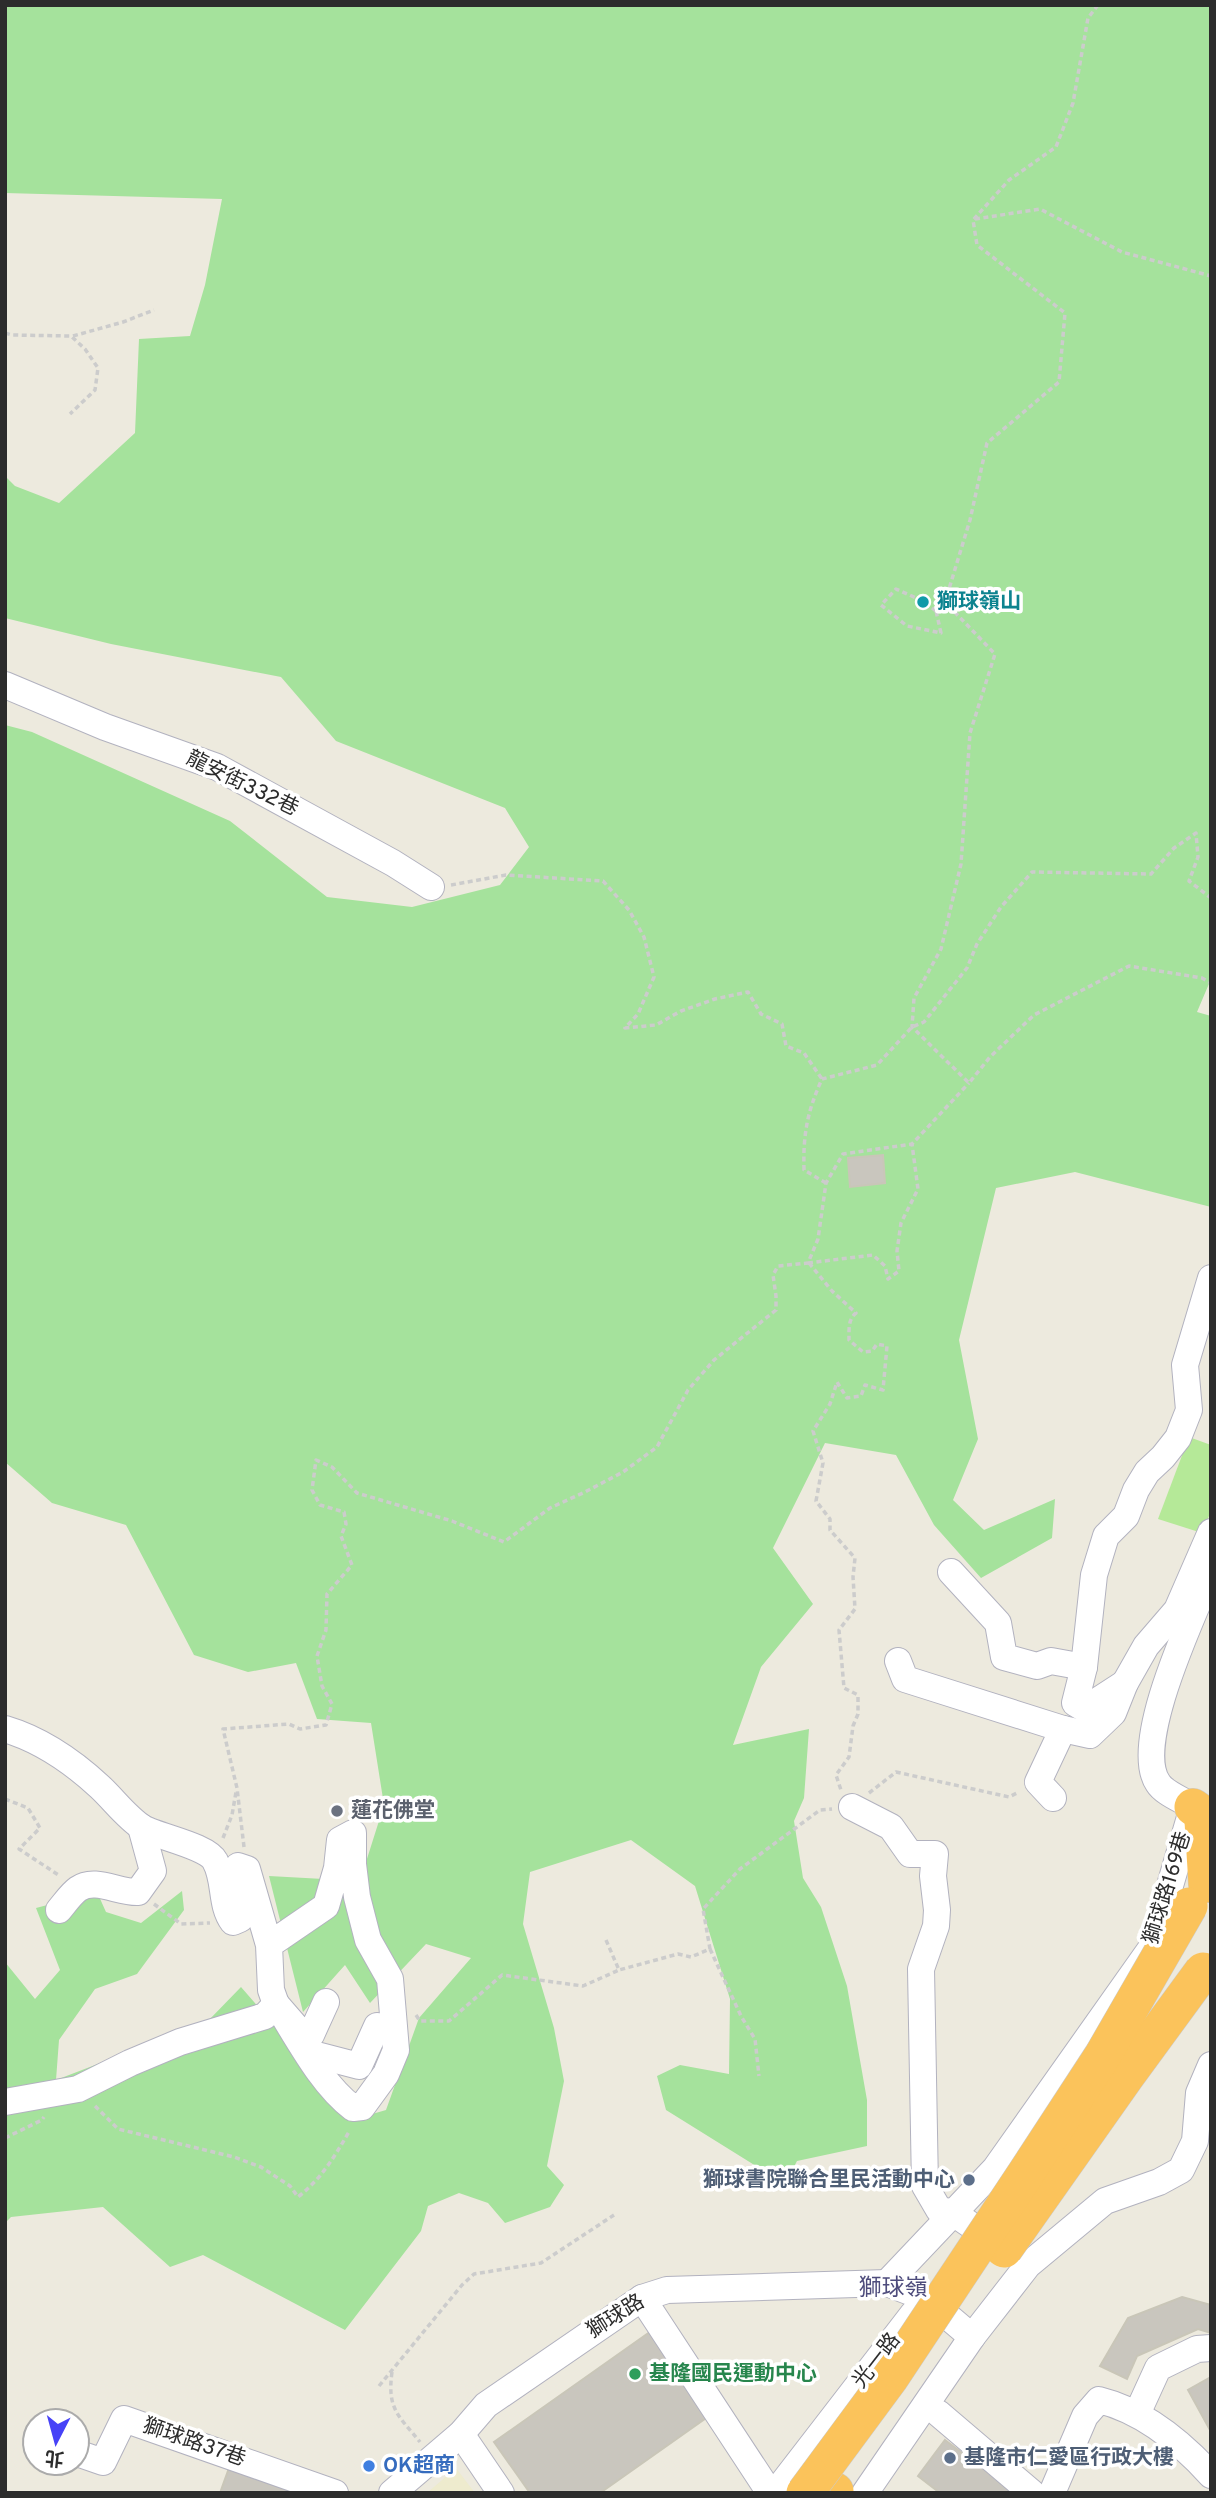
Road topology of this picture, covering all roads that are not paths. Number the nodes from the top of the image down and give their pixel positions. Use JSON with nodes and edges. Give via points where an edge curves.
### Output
{"nodes":[{"id":1,"x":5,"y":685,"type":"edge"},
{"id":2,"x":431,"y":887,"type":"road end"},
{"id":3,"x":1211,"y":1278,"type":"edge"},
{"id":4,"x":1211,"y":1532,"type":"edge"},
{"id":5,"x":951,"y":1572,"type":"dead end"},
{"id":6,"x":1211,"y":1572,"type":"edge"},
{"id":7,"x":898,"y":1661,"type":"dead end"},
{"id":8,"x":1084,"y":1667,"type":"junction"},
{"id":9,"x":1125,"y":1683,"type":"junction"},
{"id":10,"x":5,"y":1729,"type":"edge"},
{"id":11,"x":1063,"y":1729,"type":"junction"},
{"id":12,"x":1046,"y":1790,"type":"road end"},
{"id":13,"x":852,"y":1807,"type":"road end"},
{"id":14,"x":1193,"y":1807,"type":"junction"},
{"id":15,"x":141,"y":1827,"type":"junction"},
{"id":16,"x":1202,"y":1890,"type":"edge"},
{"id":17,"x":59,"y":1910,"type":"dead end"},
{"id":18,"x":269,"y":1945,"type":"junction"},
{"id":19,"x":1207,"y":1965,"type":"edge"},
{"id":20,"x":326,"y":2002,"type":"dead end"},
{"id":21,"x":276,"y":2004,"type":"junction"},
{"id":22,"x":377,"y":2026,"type":"dead end"},
{"id":23,"x":309,"y":2053,"type":"junction"},
{"id":24,"x":1211,"y":2065,"type":"edge"},
{"id":25,"x":5,"y":2102,"type":"edge"},
{"id":26,"x":952,"y":2212,"type":"junction"},
{"id":27,"x":981,"y":2232,"type":"junction"},
{"id":28,"x":1028,"y":2265,"type":"junction"},
{"id":29,"x":887,"y":2283,"type":"junction"},
{"id":30,"x":642,"y":2298,"type":"junction"},
{"id":31,"x":926,"y":2298,"type":"junction"},
{"id":32,"x":972,"y":2337,"type":"junction"},
{"id":33,"x":1211,"y":2348,"type":"edge"},
{"id":34,"x":938,"y":2413,"type":"dead end"},
{"id":35,"x":1137,"y":2414,"type":"junction"},
{"id":36,"x":461,"y":2434,"type":"junction"},
{"id":37,"x":91,"y":2458,"type":"edge"},
{"id":38,"x":1211,"y":2475,"type":"edge"},
{"id":39,"x":835,"y":2492,"type":"edge"},
{"id":40,"x":335,"y":2493,"type":"edge"},
{"id":41,"x":391,"y":2493,"type":"edge"},
{"id":42,"x":501,"y":2493,"type":"edge"},
{"id":43,"x":772,"y":2493,"type":"edge"},
{"id":44,"x":1032,"y":2493,"type":"edge"},
{"id":45,"x":1052,"y":2493,"type":"edge"}],
"edges":[{"from":1,"to":2,"type":"street","name":"龍安街332巷","via":[[217,767]]},
{"from":3,"to":8,"type":"street","via":[[1185,1364],[1189,1410],[1178,1438],[1147,1472],[1126,1516],[1106,1536],[1094,1575]]},
{"from":4,"to":9,"type":"street","via":[[1177,1610],[1146,1646]]},
{"from":5,"to":8,"type":"street","via":[[998,1623],[1004,1657],[1037,1666],[1051,1661]]},
{"from":6,"to":14,"type":"street","name":"獅球路169巷","via":[[1160,1703],[1152,1759],[1158,1785]]},
{"from":7,"to":11,"type":"street","via":[[905,1679]]},
{"from":8,"to":9,"type":"street","via":[[1075,1703],[1085,1709]]},
{"from":9,"to":11,"type":"street","via":[[1113,1713],[1090,1735]]},
{"from":10,"to":15,"type":"street","via":[[53,1749]]},
{"from":11,"to":12,"type":"street"},
{"from":13,"to":26,"type":"street","via":[[891,1827],[910,1854],[935,1854],[936,1926],[921,1969],[925,2186],[939,2210]]},
{"from":14,"to":16,"type":"highway","via":[[1200,1812],[1205,1833]]},
{"from":14,"to":26,"type":"street","name":"獅球路169巷","via":[[1152,1948],[995,2169]]},
{"from":15,"to":17,"type":"street","via":[[153,1871],[138,1892],[95,1884],[79,1888]]},
{"from":15,"to":18,"type":"street","via":[[215,1860],[226,1913],[233,1922],[240,1919],[242,1907],[234,1873],[239,1866],[247,1869]]},
{"from":16,"to":39,"type":"highway","bridge":true,"via":[[1103,2055],[890,2378]]},
{"from":18,"to":21,"type":"street"},
{"from":18,"to":23,"type":"street","via":[[326,1906],[340,1840],[353,1833],[362,1919],[390,1979],[396,2050],[386,2074],[362,2107],[353,2108],[328,2084]]},
{"from":19,"to":39,"type":"highway","bridge":true},
{"from":20,"to":21,"type":"street","via":[[311,2035],[302,2034]]},
{"from":21,"to":23,"type":"street"},
{"from":21,"to":25,"type":"street","via":[[265,2016],[180,2042],[79,2089]]},
{"from":22,"to":23,"type":"street","via":[[359,2066]]},
{"from":24,"to":28,"type":"street","via":[[1199,2093],[1195,2141],[1181,2170],[1105,2201]]},
{"from":26,"to":27,"type":"street"},
{"from":26,"to":29,"type":"street","name":"獅球路169巷"},
{"from":27,"to":28,"type":"street"},
{"from":27,"to":31,"type":"street","name":"光一路"},
{"from":28,"to":32,"type":"street"},
{"from":29,"to":30,"type":"street","name":"獅球路","via":[[667,2290]]},
{"from":29,"to":31,"type":"street"},
{"from":30,"to":36,"type":"street","name":"獅球路","via":[[486,2405]]},
{"from":30,"to":43,"type":"street"},
{"from":31,"to":32,"type":"street"},
{"from":31,"to":43,"type":"street","name":"光一路"},
{"from":32,"to":39,"type":"street"},
{"from":33,"to":35,"type":"street","via":[[1197,2349],[1158,2368]]},
{"from":34,"to":44,"type":"street"},
{"from":35,"to":38,"type":"street","via":[[1192,2454]]},
{"from":35,"to":45,"type":"street","via":[[1099,2400],[1085,2416]]},
{"from":36,"to":41,"type":"street","name":"獅球路"},
{"from":36,"to":42,"type":"street"},
{"from":37,"to":40,"type":"street","name":"獅球路37巷","via":[[103,2462],[124,2419]]}]}
